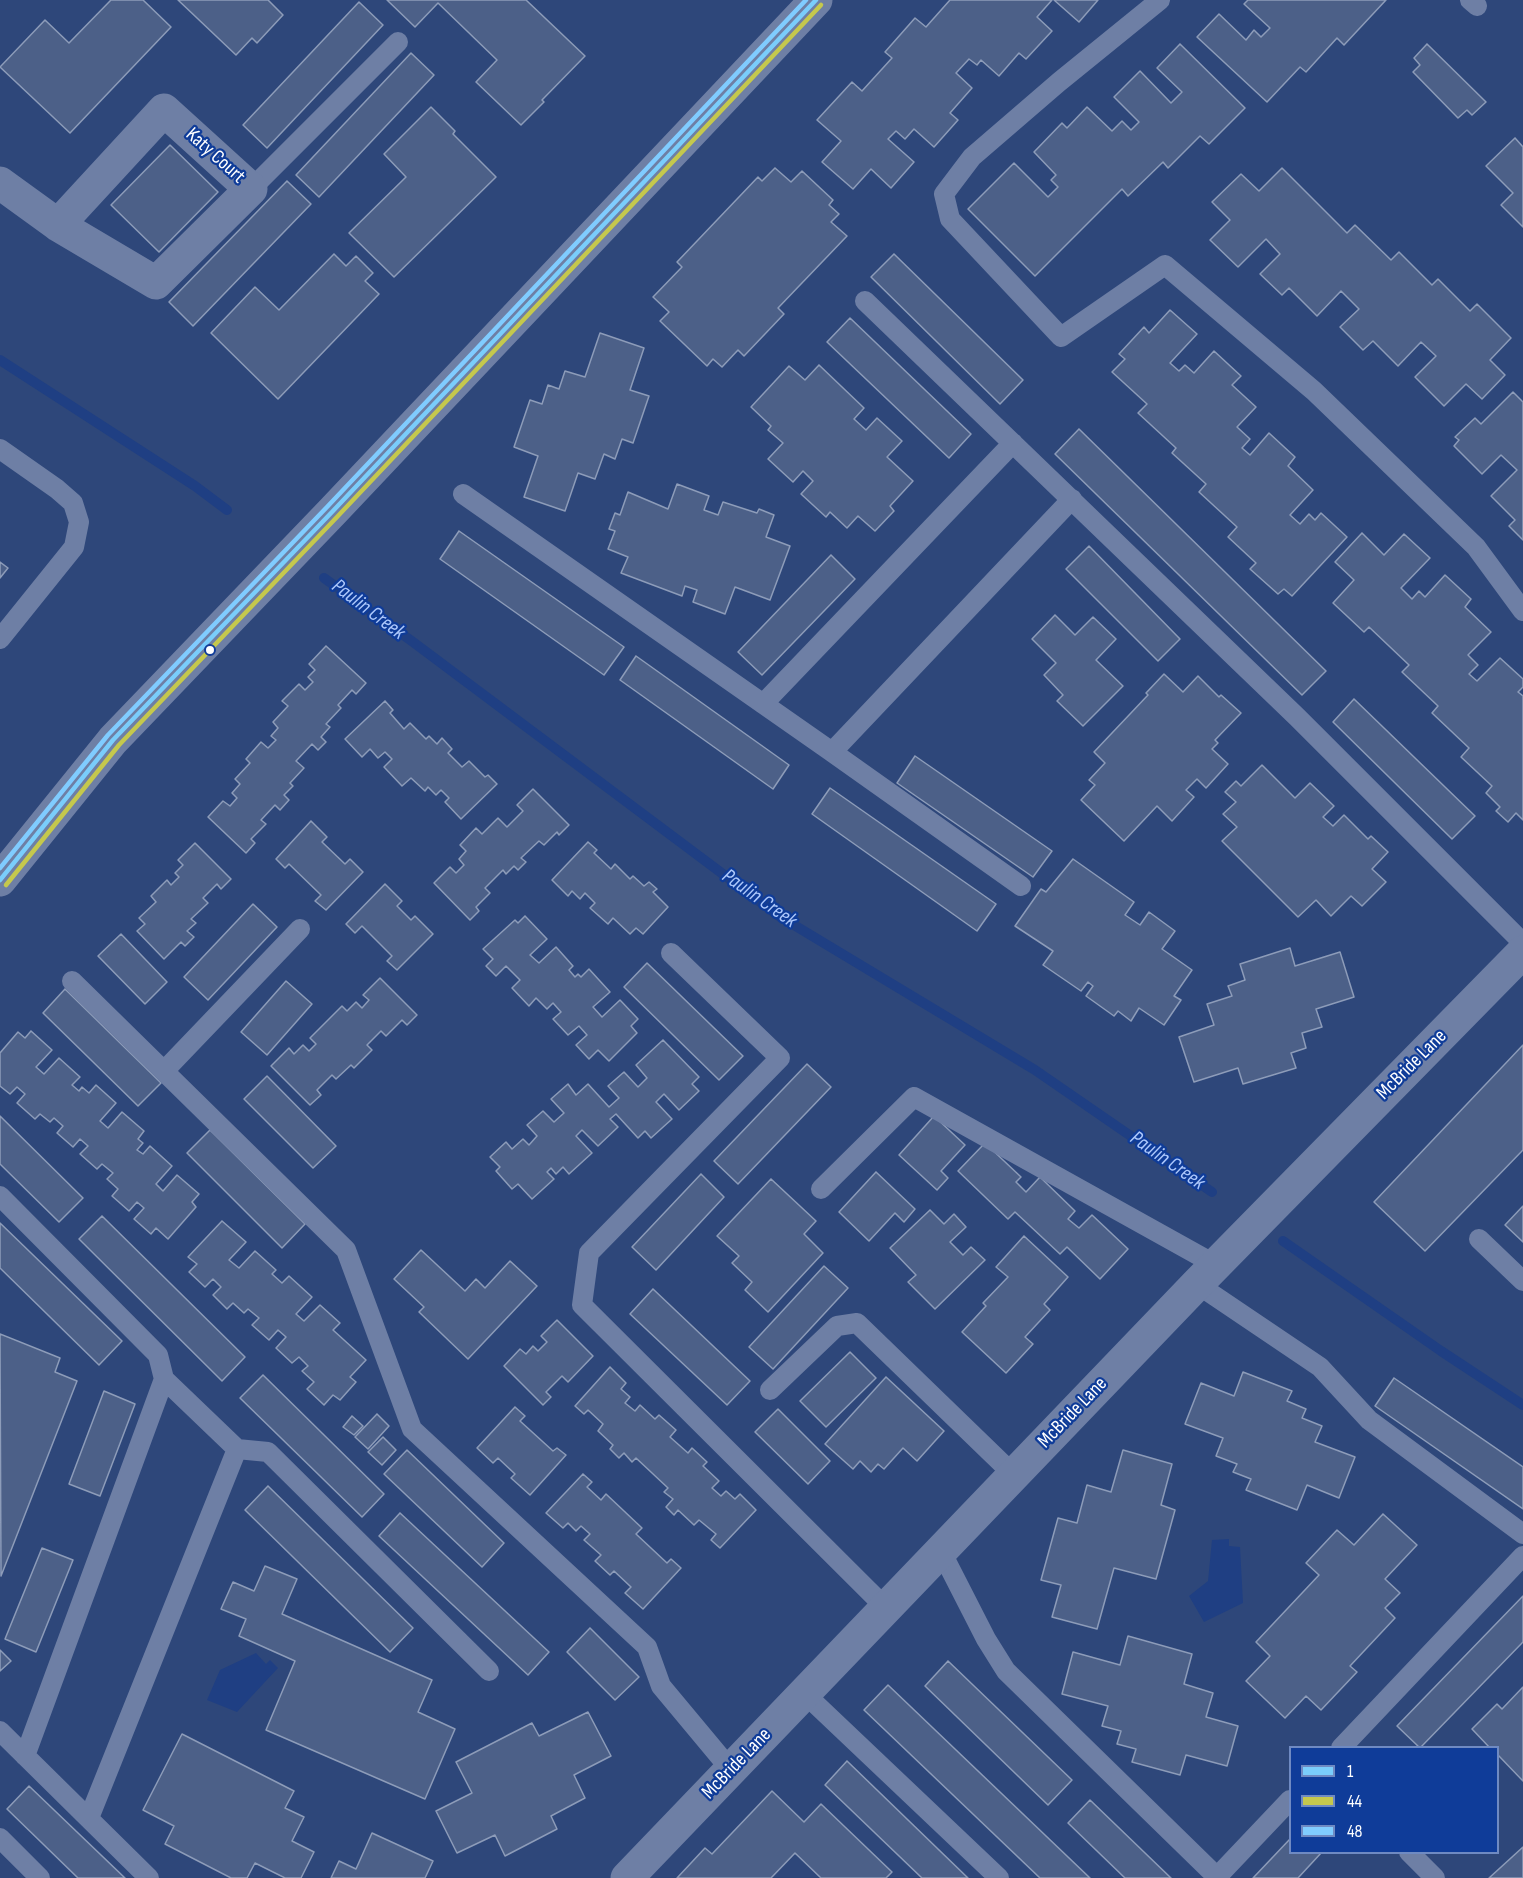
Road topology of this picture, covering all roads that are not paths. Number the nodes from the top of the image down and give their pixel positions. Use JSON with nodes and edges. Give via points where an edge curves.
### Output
{"nodes":[{"id":1,"x":816,"y":0,"type":"edge"},
{"id":2,"x":1160,"y":0,"type":"edge"},
{"id":3,"x":398,"y":42,"type":"dead end"},
{"id":4,"x":0,"y":183,"type":"edge"},
{"id":5,"x":251,"y":189,"type":"junction"},
{"id":6,"x":58,"y":225,"type":"junction"},
{"id":7,"x":865,"y":301,"type":"dead end"},
{"id":8,"x":1013,"y":443,"type":"junction"},
{"id":9,"x":0,"y":449,"type":"edge"},
{"id":10,"x":463,"y":494,"type":"dead end"},
{"id":11,"x":1072,"y":499,"type":"junction"},
{"id":12,"x":1523,"y":612,"type":"edge"},
{"id":13,"x":0,"y":639,"type":"edge"},
{"id":14,"x":763,"y":704,"type":"junction"},
{"id":15,"x":832,"y":752,"type":"junction"},
{"id":16,"x":0,"y":880,"type":"edge"},
{"id":17,"x":1021,"y":886,"type":"dead end"},
{"id":18,"x":300,"y":929,"type":"dead end"},
{"id":19,"x":1523,"y":943,"type":"edge"},
{"id":20,"x":1523,"y":952,"type":"edge"},
{"id":21,"x":671,"y":953,"type":"dead end"},
{"id":22,"x":72,"y":981,"type":"dead end"},
{"id":23,"x":164,"y":1071,"type":"junction"},
{"id":24,"x":821,"y":1189,"type":"dead end"},
{"id":25,"x":0,"y":1196,"type":"edge"},
{"id":26,"x":1479,"y":1239,"type":"dead end"},
{"id":27,"x":1206,"y":1274,"type":"junction"},
{"id":28,"x":1523,"y":1281,"type":"edge"},
{"id":29,"x":164,"y":1379,"type":"junction"},
{"id":30,"x":770,"y":1390,"type":"dead end"},
{"id":31,"x":237,"y":1449,"type":"junction"},
{"id":32,"x":1014,"y":1475,"type":"junction"},
{"id":33,"x":1523,"y":1534,"type":"edge"},
{"id":34,"x":941,"y":1551,"type":"junction"},
{"id":35,"x":1523,"y":1556,"type":"edge"},
{"id":36,"x":886,"y":1608,"type":"junction"},
{"id":37,"x":489,"y":1671,"type":"dead end"},
{"id":38,"x":804,"y":1694,"type":"junction"},
{"id":39,"x":0,"y":1731,"type":"edge"},
{"id":40,"x":1343,"y":1746,"type":"edge"},
{"id":41,"x":25,"y":1756,"type":"junction"},
{"id":42,"x":731,"y":1770,"type":"junction"},
{"id":43,"x":1289,"y":1801,"type":"edge"},
{"id":44,"x":89,"y":1818,"type":"junction"},
{"id":45,"x":0,"y":1838,"type":"edge"},
{"id":46,"x":1411,"y":1854,"type":"edge"},
{"id":47,"x":39,"y":1878,"type":"edge"},
{"id":48,"x":149,"y":1878,"type":"edge"},
{"id":49,"x":627,"y":1878,"type":"edge"},
{"id":50,"x":999,"y":1878,"type":"edge"},
{"id":51,"x":1435,"y":1878,"type":"edge"}],
"edges":[{"from":1,"to":16,"type":"street","via":[[112,740]]},
{"from":2,"to":12,"type":"lane","via":[[972,157],[944,194],[950,219],[1061,337],[1166,265],[1314,391],[1476,547]]},
{"from":3,"to":5,"type":"lane"},
{"from":4,"to":6,"type":"street","name":"Katy Court"},
{"from":5,"to":6,"type":"street","name":"Katy Court","via":[[156,283]]},
{"from":5,"to":6,"type":"street","name":"Katy Court","via":[[164,110]]},
{"from":7,"to":8,"type":"lane"},
{"from":8,"to":11,"type":"lane"},
{"from":8,"to":14,"type":"lane"},
{"from":9,"to":13,"type":"lane","via":[[73,503],[79,522],[74,547]]},
{"from":10,"to":14,"type":"lane"},
{"from":11,"to":15,"type":"lane"},
{"from":11,"to":19,"type":"lane"},
{"from":14,"to":15,"type":"lane"},
{"from":15,"to":17,"type":"lane"},
{"from":18,"to":23,"type":"lane"},
{"from":20,"to":27,"type":"street","name":"McBride Lane"},
{"from":21,"to":36,"type":"lane","via":[[780,1058],[589,1253],[582,1305]]},
{"from":22,"to":23,"type":"lane"},
{"from":23,"to":42,"type":"lane","via":[[346,1250],[412,1429],[647,1647],[661,1686]]},
{"from":24,"to":27,"type":"lane","via":[[914,1097]]},
{"from":25,"to":29,"type":"lane","via":[[158,1355]]},
{"from":26,"to":28,"type":"lane"},
{"from":27,"to":32,"type":"street","name":"McBride Lane"},
{"from":27,"to":33,"type":"lane","via":[[1320,1367],[1369,1420]]},
{"from":29,"to":31,"type":"lane"},
{"from":29,"to":41,"type":"lane"},
{"from":30,"to":32,"type":"lane","via":[[837,1326],[857,1323]]},
{"from":31,"to":37,"type":"lane","via":[[268,1452]]},
{"from":31,"to":44,"type":"lane"},
{"from":32,"to":34,"type":"street","name":"McBride Lane"},
{"from":34,"to":36,"type":"street","name":"McBride Lane"},
{"from":34,"to":43,"type":"lane","via":[[1006,1671],[1217,1877]]},
{"from":35,"to":40,"type":"lane"},
{"from":36,"to":38,"type":"street","name":"McBride Lane"},
{"from":38,"to":42,"type":"street","name":"McBride Lane"},
{"from":38,"to":50,"type":"lane"},
{"from":39,"to":41,"type":"lane"},
{"from":41,"to":44,"type":"lane"},
{"from":42,"to":49,"type":"street","name":"McBride Lane"},
{"from":44,"to":48,"type":"lane"},
{"from":45,"to":47,"type":"lane"},
{"from":46,"to":51,"type":"lane"}]}
